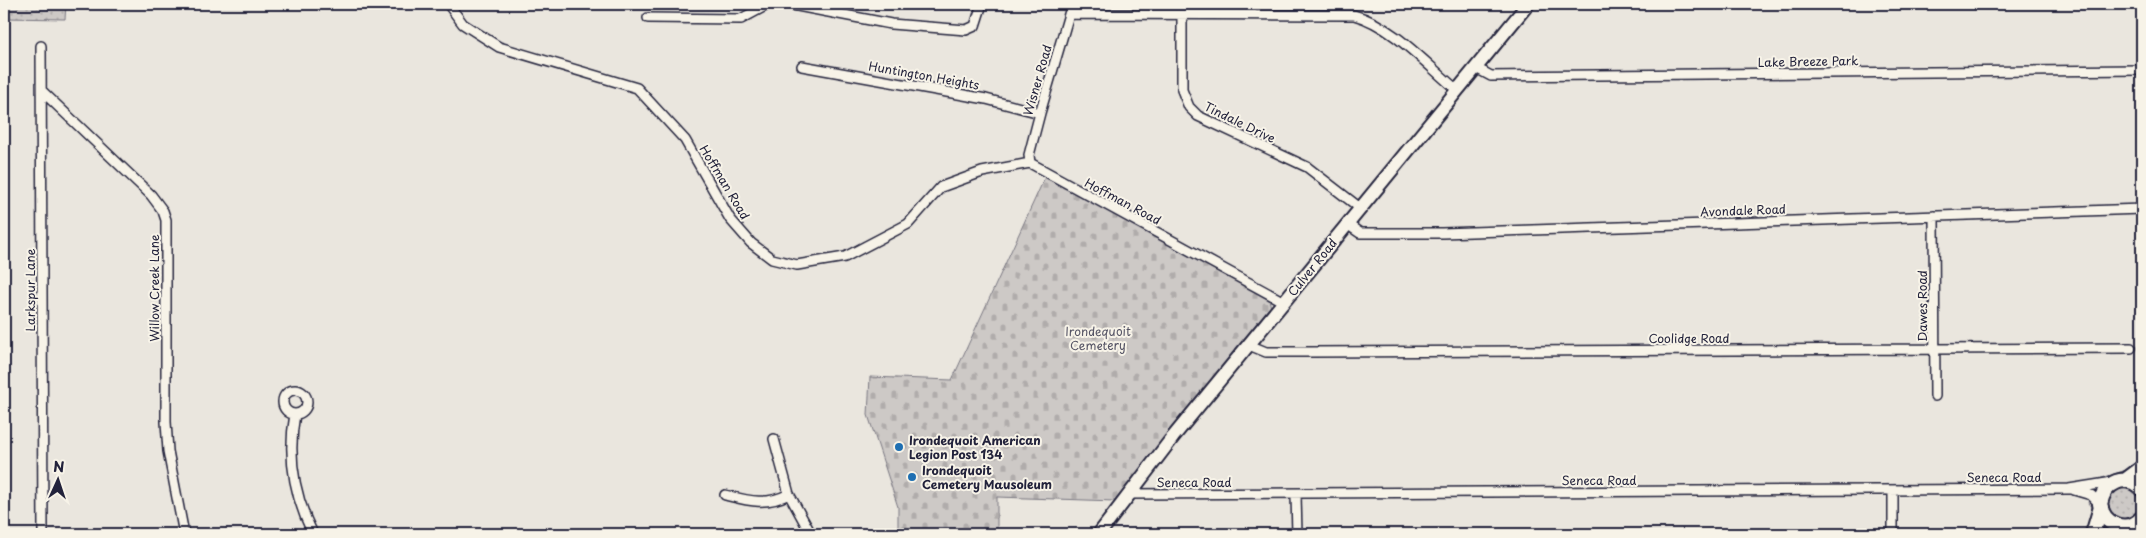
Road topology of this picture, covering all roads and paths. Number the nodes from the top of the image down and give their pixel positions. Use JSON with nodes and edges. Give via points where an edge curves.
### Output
{"nodes":[{"id":1,"x":448,"y":4,"type":"edge"},
{"id":2,"x":769,"y":4,"type":"edge"},
{"id":3,"x":787,"y":4,"type":"edge"},
{"id":4,"x":982,"y":4,"type":"edge"},
{"id":5,"x":1072,"y":4,"type":"edge"},
{"id":6,"x":1528,"y":4,"type":"edge"},
{"id":7,"x":1069,"y":14,"type":"junction"},
{"id":8,"x":1182,"y":15,"type":"junction"},
{"id":9,"x":648,"y":18,"type":"dead end"},
{"id":10,"x":41,"y":46,"type":"dead end"},
{"id":11,"x":802,"y":66,"type":"dead end"},
{"id":12,"x":1476,"y":68,"type":"junction"},
{"id":13,"x":2142,"y":70,"type":"edge"},
{"id":14,"x":1457,"y":90,"type":"junction"},
{"id":15,"x":43,"y":92,"type":"junction"},
{"id":16,"x":1040,"y":113,"type":"junction"},
{"id":17,"x":1030,"y":163,"type":"junction"},
{"id":18,"x":1360,"y":208,"type":"junction"},
{"id":19,"x":2142,"y":209,"type":"edge"},
{"id":20,"x":1934,"y":216,"type":"junction"},
{"id":21,"x":1347,"y":224,"type":"junction"},
{"id":22,"x":1284,"y":302,"type":"junction"},
{"id":23,"x":1249,"y":345,"type":"junction"},
{"id":24,"x":2130,"y":348,"type":"dead end"},
{"id":25,"x":1934,"y":349,"type":"junction"},
{"id":26,"x":1935,"y":396,"type":"dead end"},
{"id":27,"x":294,"y":414,"type":"dead end"},
{"id":28,"x":774,"y":439,"type":"dead end"},
{"id":29,"x":2142,"y":468,"type":"edge"},
{"id":30,"x":2120,"y":481,"type":"junction"},
{"id":31,"x":2069,"y":489,"type":"junction"},
{"id":32,"x":2142,"y":489,"type":"edge"},
{"id":33,"x":1893,"y":490,"type":"junction"},
{"id":34,"x":789,"y":494,"type":"junction"},
{"id":35,"x":1129,"y":494,"type":"junction"},
{"id":36,"x":725,"y":495,"type":"dead end"},
{"id":37,"x":1296,"y":495,"type":"junction"},
{"id":38,"x":2101,"y":506,"type":"junction"},
{"id":39,"x":2142,"y":518,"type":"edge"},
{"id":40,"x":2119,"y":527,"type":"junction"},
{"id":41,"x":43,"y":534,"type":"edge"},
{"id":42,"x":184,"y":534,"type":"edge"},
{"id":43,"x":313,"y":534,"type":"edge"},
{"id":44,"x":811,"y":534,"type":"edge"},
{"id":45,"x":1099,"y":534,"type":"edge"},
{"id":46,"x":1296,"y":534,"type":"edge"},
{"id":47,"x":1893,"y":534,"type":"edge"},
{"id":48,"x":2093,"y":534,"type":"edge"},
{"id":49,"x":2106,"y":534,"type":"edge"}],
"edges":[{"from":1,"to":17,"type":"street","name":"Hoffman Road","via":[[463,24],[494,44],[637,88],[685,140],[730,219],[750,243],[772,259],[797,265],[845,257],[908,224],[941,187],[982,172]]},
{"from":2,"to":9,"type":"street","via":[[741,19]]},
{"from":3,"to":4,"type":"street","via":[[891,24],[966,30],[975,26]]},
{"from":5,"to":7,"type":"street","name":"Wisner Road"},
{"from":6,"to":12,"type":"main road","name":"Culver Road"},
{"from":7,"to":8,"type":"street"},
{"from":7,"to":16,"type":"street","name":"Wisner Road"},
{"from":8,"to":14,"type":"street","via":[[1347,14],[1365,18],[1388,31]]},
{"from":8,"to":18,"type":"street","name":"Tindale Drive","via":[[1182,90],[1193,112],[1307,167]]},
{"from":10,"to":15,"type":"street","name":"Larkspur Lane"},
{"from":11,"to":16,"type":"street","name":"Huntington Heights","via":[[986,99]]},
{"from":12,"to":13,"type":"street","name":"Lake Breeze Park","via":[[1491,76]]},
{"from":12,"to":14,"type":"main road","name":"Culver Road"},
{"from":14,"to":18,"type":"main road","name":"Culver Road"},
{"from":15,"to":41,"type":"street","name":"Larkspur Lane"},
{"from":15,"to":42,"type":"street","name":"Willow Creek Lane","via":[[151,195],[166,220],[166,422],[169,458]]},
{"from":16,"to":17,"type":"street","name":"Wisner Road","via":[[1029,154]]},
{"from":17,"to":22,"type":"street","name":"Hoffman Road"},
{"from":18,"to":21,"type":"main road","name":"Culver Road"},
{"from":19,"to":20,"type":"street","name":"Avondale Road"},
{"from":20,"to":21,"type":"street","name":"Avondale Road","via":[[1386,233],[1360,233]]},
{"from":20,"to":25,"type":"street","name":"Dawes Road"},
{"from":21,"to":22,"type":"main road","name":"Culver Road"},
{"from":22,"to":23,"type":"main road","name":"Culver Road"},
{"from":23,"to":25,"type":"street","name":"Coolidge Road","via":[[1266,352]]},
{"from":23,"to":35,"type":"main road","name":"Culver Road"},
{"from":24,"to":25,"type":"street","name":"Coolidge Road"},
{"from":25,"to":26,"type":"street","name":"Dawes Road"},
{"from":27,"to":43,"type":"street","via":[[293,476],[301,508]]},
{"from":28,"to":34,"type":"street"},
{"from":29,"to":30,"type":"main road"},
{"from":30,"to":31,"type":"street","name":"Seneca Road"},
{"from":30,"to":32,"type":"main road","via":[[2136,483]]},
{"from":30,"to":38,"type":"main road","via":[[2106,489]]},
{"from":31,"to":33,"type":"street","name":"Seneca Road"},
{"from":31,"to":38,"type":"street","name":"Seneca Road","via":[[2091,495]]},
{"from":33,"to":37,"type":"street","name":"Seneca Road"},
{"from":33,"to":47,"type":"street"},
{"from":34,"to":36,"type":"street","via":[[758,503]]},
{"from":34,"to":44,"type":"street"},
{"from":35,"to":37,"type":"street","name":"Seneca Road"},
{"from":35,"to":45,"type":"main road","name":"Culver Road"},
{"from":37,"to":46,"type":"street"},
{"from":38,"to":40,"type":"main road","via":[[2107,520]]},
{"from":38,"to":48,"type":"main road"},
{"from":39,"to":40,"type":"main road","via":[[2131,526]]},
{"from":40,"to":49,"type":"main road"}]}
